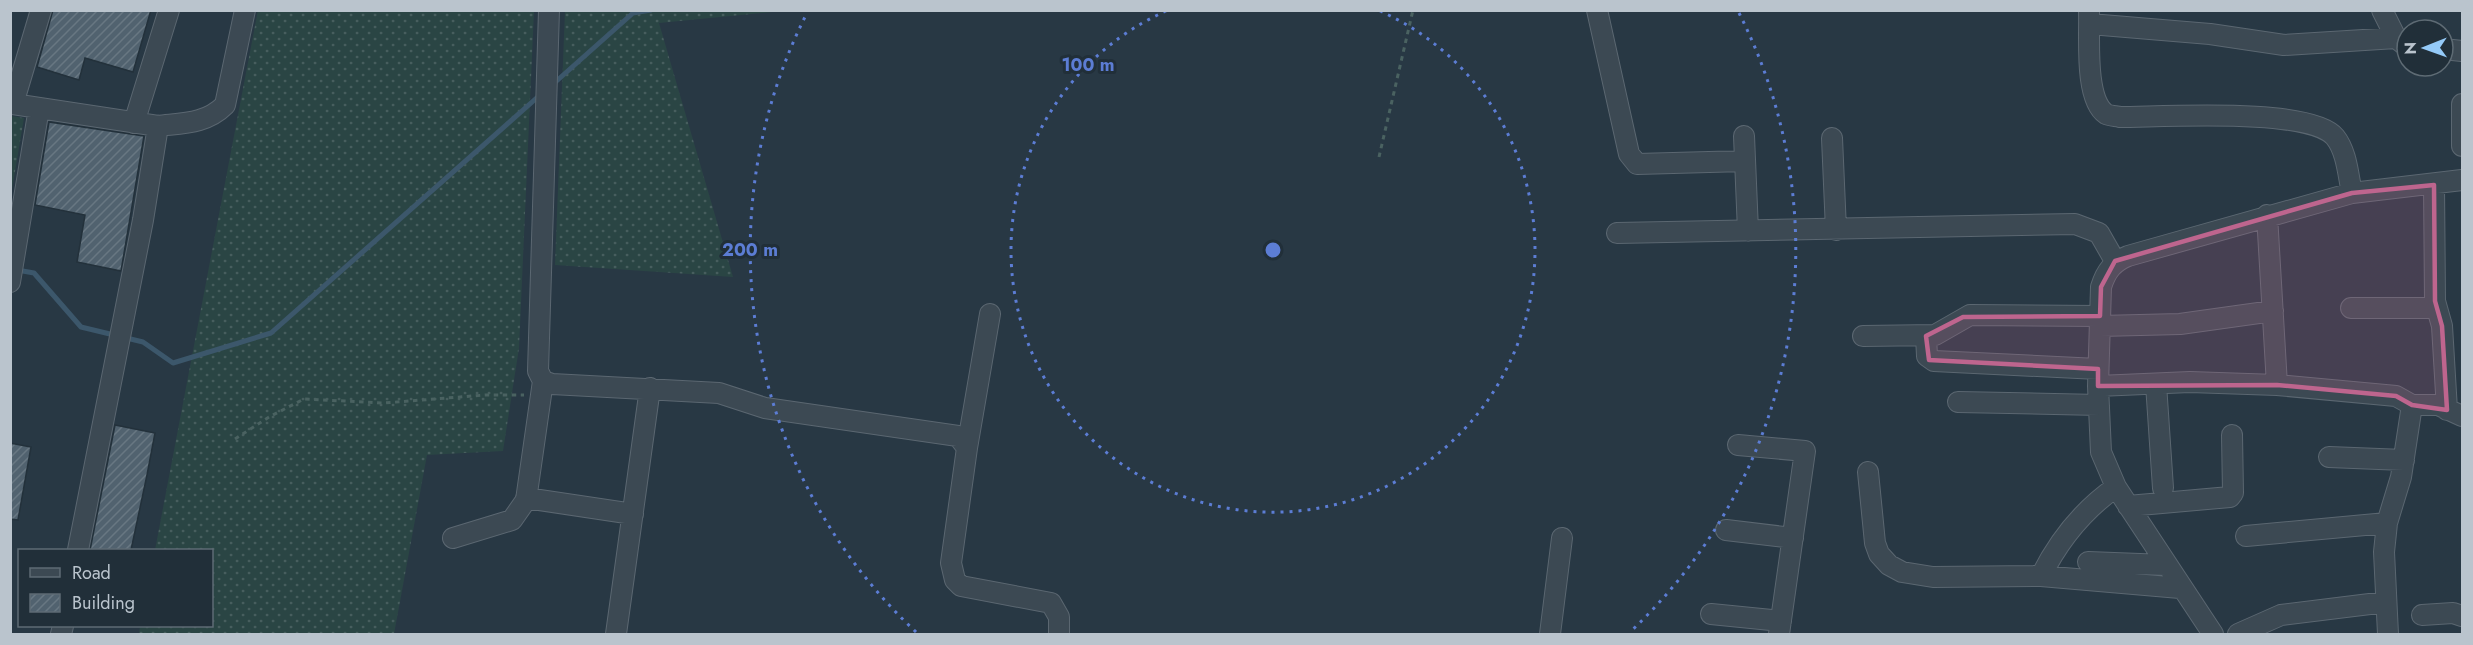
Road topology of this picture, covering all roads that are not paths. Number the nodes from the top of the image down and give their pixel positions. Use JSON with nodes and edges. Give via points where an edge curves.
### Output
{"nodes":[{"id":1,"x":41,"y":10,"type":"edge"},
{"id":2,"x":169,"y":10,"type":"edge"},
{"id":3,"x":245,"y":10,"type":"edge"},
{"id":4,"x":549,"y":10,"type":"edge"},
{"id":5,"x":1597,"y":10,"type":"edge"},
{"id":6,"x":2382,"y":10,"type":"edge"},
{"id":7,"x":2089,"y":17,"type":"edge"},
{"id":8,"x":2395,"y":31,"type":"edge"},
{"id":9,"x":2395,"y":42,"type":"edge"},
{"id":10,"x":12,"y":104,"type":"edge"},
{"id":11,"x":2463,"y":104,"type":"edge"},
{"id":12,"x":39,"y":108,"type":"junction"},
{"id":13,"x":134,"y":123,"type":"junction"},
{"id":14,"x":158,"y":126,"type":"junction"},
{"id":15,"x":1744,"y":136,"type":"dead end"},
{"id":16,"x":1832,"y":138,"type":"dead end"},
{"id":17,"x":2463,"y":146,"type":"edge"},
{"id":18,"x":1745,"y":161,"type":"junction"},
{"id":19,"x":2463,"y":180,"type":"edge"},
{"id":20,"x":2434,"y":185,"type":"junction"},
{"id":21,"x":2352,"y":193,"type":"junction"},
{"id":22,"x":2267,"y":215,"type":"junction"},
{"id":23,"x":1836,"y":230,"type":"junction"},
{"id":24,"x":1748,"y":231,"type":"junction"},
{"id":25,"x":1617,"y":233,"type":"dead end"},
{"id":26,"x":2115,"y":261,"type":"junction"},
{"id":27,"x":10,"y":282,"type":"edge"},
{"id":28,"x":2351,"y":308,"type":"dead end"},
{"id":29,"x":2436,"y":308,"type":"junction"},
{"id":30,"x":2273,"y":311,"type":"junction"},
{"id":31,"x":990,"y":314,"type":"dead end"},
{"id":32,"x":2100,"y":321,"type":"junction"},
{"id":33,"x":1863,"y":336,"type":"dead end"},
{"id":34,"x":1926,"y":336,"type":"junction"},
{"id":35,"x":2156,"y":384,"type":"junction"},
{"id":36,"x":2277,"y":385,"type":"junction"},
{"id":37,"x":2098,"y":387,"type":"junction"},
{"id":38,"x":542,"y":388,"type":"junction"},
{"id":39,"x":650,"y":388,"type":"junction"},
{"id":40,"x":1958,"y":402,"type":"dead end"},
{"id":41,"x":2412,"y":405,"type":"junction"},
{"id":42,"x":2455,"y":413,"type":"edge"},
{"id":43,"x":2232,"y":435,"type":"dead end"},
{"id":44,"x":1738,"y":445,"type":"dead end"},
{"id":45,"x":967,"y":448,"type":"junction"},
{"id":46,"x":2329,"y":457,"type":"dead end"},
{"id":47,"x":2404,"y":460,"type":"junction"},
{"id":48,"x":1868,"y":472,"type":"dead end"},
{"id":49,"x":2116,"y":487,"type":"junction"},
{"id":50,"x":2163,"y":488,"type":"dead end"},
{"id":51,"x":526,"y":498,"type":"junction"},
{"id":52,"x":2128,"y":506,"type":"junction"},
{"id":53,"x":633,"y":514,"type":"junction"},
{"id":54,"x":2387,"y":523,"type":"junction"},
{"id":55,"x":1725,"y":530,"type":"dead end"},
{"id":56,"x":2246,"y":536,"type":"dead end"},
{"id":57,"x":453,"y":538,"type":"dead end"},
{"id":58,"x":1562,"y":538,"type":"dead end"},
{"id":59,"x":1793,"y":538,"type":"junction"},
{"id":60,"x":78,"y":549,"type":"edge"},
{"id":61,"x":2088,"y":562,"type":"dead end"},
{"id":62,"x":2166,"y":565,"type":"junction"},
{"id":63,"x":2041,"y":576,"type":"junction"},
{"id":64,"x":2180,"y":588,"type":"junction"},
{"id":65,"x":2386,"y":602,"type":"junction"},
{"id":66,"x":1711,"y":614,"type":"dead end"},
{"id":67,"x":2422,"y":615,"type":"dead end"},
{"id":68,"x":2463,"y":616,"type":"edge"},
{"id":69,"x":1780,"y":628,"type":"edge"},
{"id":70,"x":616,"y":634,"type":"edge"},
{"id":71,"x":1059,"y":634,"type":"edge"},
{"id":72,"x":1550,"y":634,"type":"edge"},
{"id":73,"x":2213,"y":634,"type":"edge"},
{"id":74,"x":2238,"y":634,"type":"edge"},
{"id":75,"x":2388,"y":634,"type":"edge"}],
"edges":[{"from":1,"to":10,"type":"street"},
{"from":2,"to":13,"type":"street"},
{"from":3,"to":14,"type":"street","via":[[225,105],[203,121]]},
{"from":4,"to":38,"type":"street","via":[[538,371]]},
{"from":5,"to":18,"type":"street","via":[[1629,154],[1637,164]]},
{"from":6,"to":8,"type":"street"},
{"from":7,"to":9,"type":"street","via":[[2284,45]]},
{"from":7,"to":21,"type":"street","via":[[2091,85],[2106,114],[2278,117],[2321,126],[2335,136],[2344,153]]},
{"from":10,"to":12,"type":"street"},
{"from":11,"to":17,"type":"street"},
{"from":12,"to":13,"type":"street"},
{"from":12,"to":27,"type":"street"},
{"from":13,"to":14,"type":"street"},
{"from":14,"to":60,"type":"street"},
{"from":15,"to":18,"type":"street"},
{"from":16,"to":23,"type":"street"},
{"from":18,"to":24,"type":"street"},
{"from":19,"to":20,"type":"street"},
{"from":20,"to":21,"type":"street"},
{"from":20,"to":29,"type":"street"},
{"from":21,"to":22,"type":"street"},
{"from":22,"to":26,"type":"street"},
{"from":22,"to":30,"type":"street"},
{"from":23,"to":24,"type":"street"},
{"from":23,"to":26,"type":"street","via":[[2075,224],[2099,233]]},
{"from":24,"to":25,"type":"street"},
{"from":26,"to":32,"type":"street","via":[[2101,287]]},
{"from":28,"to":29,"type":"street"},
{"from":29,"to":42,"type":"street"},
{"from":30,"to":32,"type":"street","via":[[2180,324]]},
{"from":30,"to":36,"type":"street"},
{"from":31,"to":45,"type":"street"},
{"from":32,"to":34,"type":"street","via":[[1970,315]]},
{"from":32,"to":37,"type":"street"},
{"from":33,"to":34,"type":"street"},
{"from":34,"to":37,"type":"street","via":[[1927,356],[1934,362]]},
{"from":35,"to":36,"type":"street"},
{"from":35,"to":37,"type":"street"},
{"from":35,"to":50,"type":"street"},
{"from":36,"to":41,"type":"street","via":[[2396,396]]},
{"from":37,"to":40,"type":"street"},
{"from":37,"to":49,"type":"street","via":[[2101,452]]},
{"from":38,"to":39,"type":"street","via":[[552,384]]},
{"from":38,"to":51,"type":"street"},
{"from":39,"to":45,"type":"street","via":[[719,393],[765,408],[958,436]]},
{"from":39,"to":53,"type":"street"},
{"from":41,"to":42,"type":"street","via":[[2438,405]]},
{"from":41,"to":47,"type":"street"},
{"from":43,"to":52,"type":"street","via":[[2230,497]]},
{"from":44,"to":59,"type":"street","via":[[1806,451]]},
{"from":45,"to":71,"type":"street","via":[[951,563],[956,580],[961,586],[1051,603],[1059,617]]},
{"from":46,"to":47,"type":"street"},
{"from":47,"to":54,"type":"street"},
{"from":48,"to":63,"type":"street","via":[[1875,543],[1889,565],[1918,576]]},
{"from":49,"to":52,"type":"street"},
{"from":49,"to":63,"type":"street","via":[[2086,509],[2052,553]]},
{"from":51,"to":53,"type":"street"},
{"from":51,"to":57,"type":"street","via":[[512,520]]},
{"from":52,"to":62,"type":"street"},
{"from":53,"to":70,"type":"street"},
{"from":54,"to":56,"type":"street"},
{"from":54,"to":65,"type":"street","via":[[2383,570]]},
{"from":55,"to":59,"type":"street"},
{"from":58,"to":72,"type":"street"},
{"from":59,"to":69,"type":"street"},
{"from":61,"to":62,"type":"street"},
{"from":62,"to":64,"type":"street"},
{"from":63,"to":64,"type":"street"},
{"from":64,"to":73,"type":"street"},
{"from":65,"to":74,"type":"street","via":[[2281,615]]},
{"from":65,"to":75,"type":"street"},
{"from":66,"to":69,"type":"street"},
{"from":67,"to":68,"type":"street"}]}
